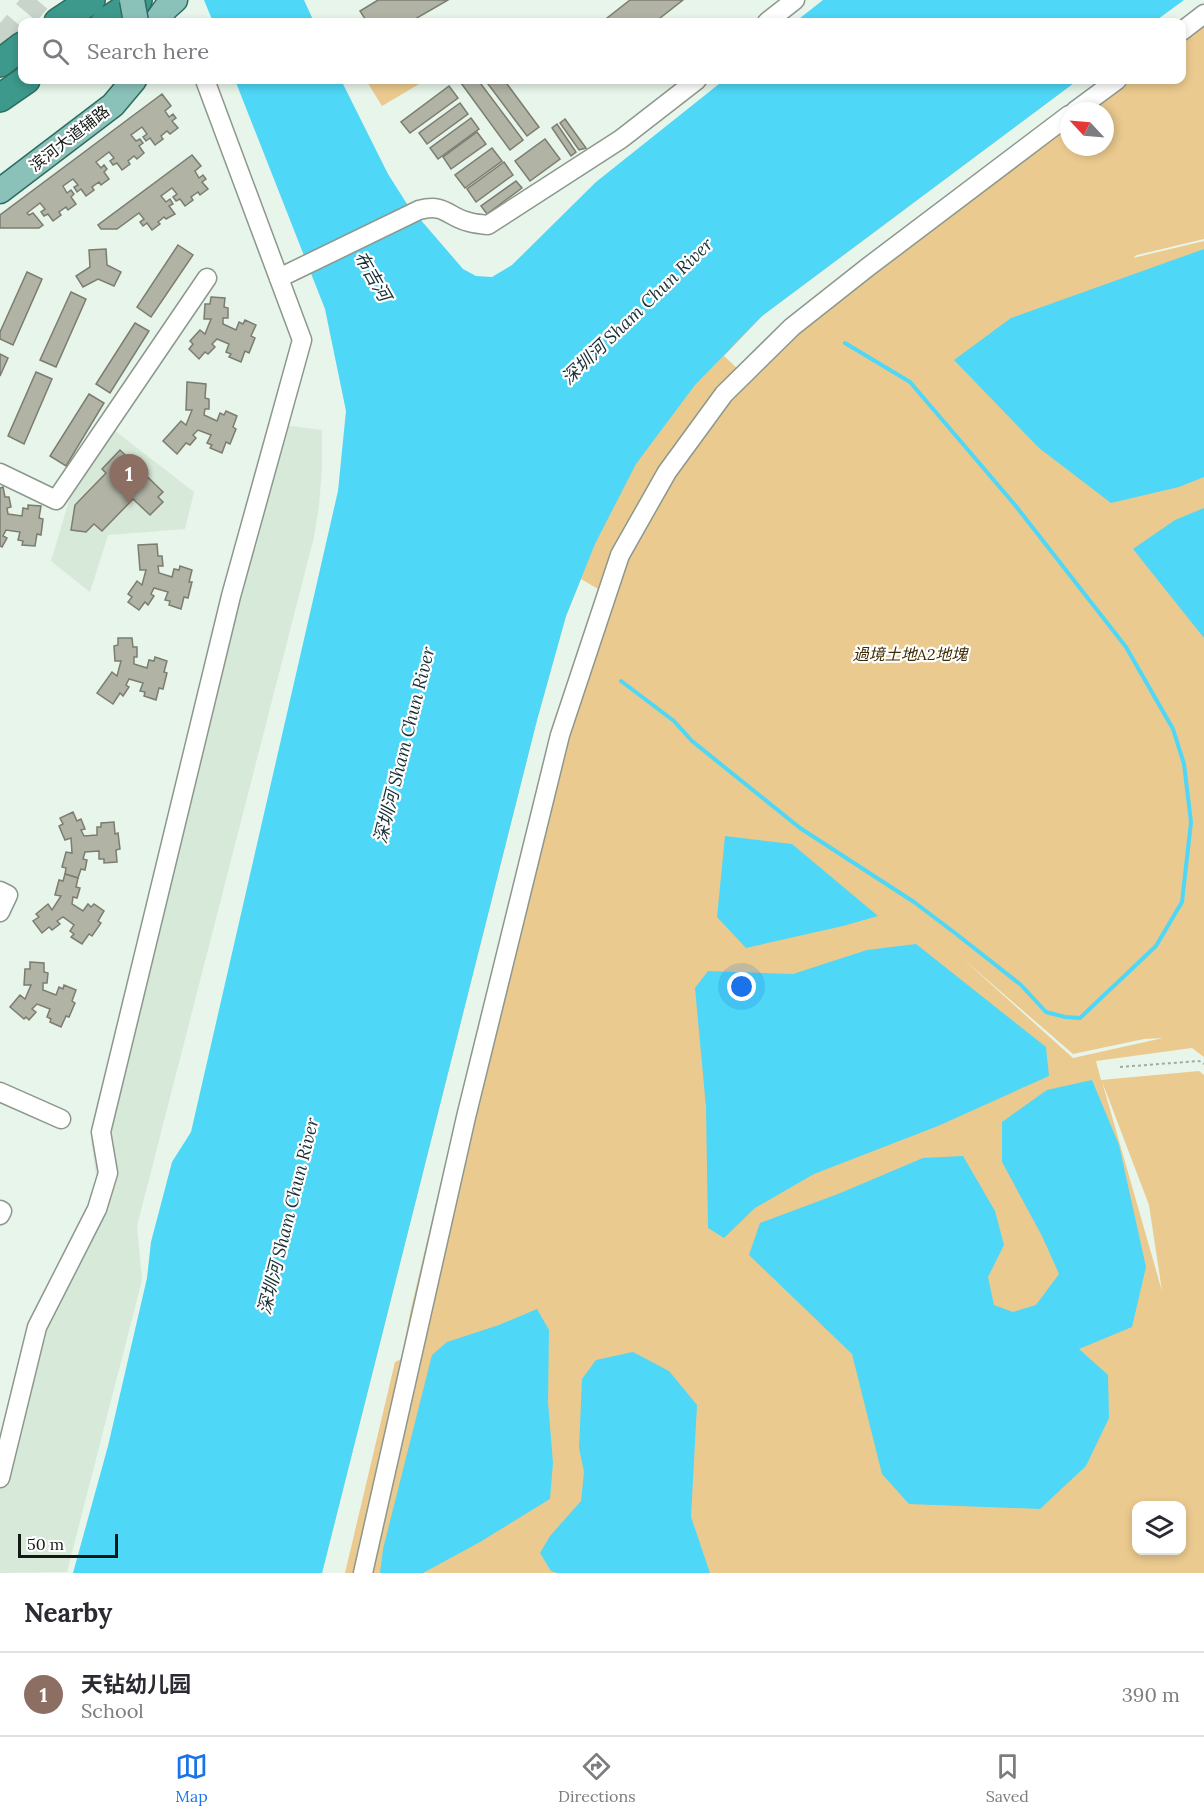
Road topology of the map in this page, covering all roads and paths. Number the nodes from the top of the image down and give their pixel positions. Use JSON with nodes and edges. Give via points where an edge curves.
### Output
{"nodes":[{"id":1,"x":91,"y":0,"type":"edge"},
{"id":2,"x":132,"y":0,"type":"edge"},
{"id":3,"x":138,"y":0,"type":"edge"},
{"id":4,"x":795,"y":0,"type":"edge"},
{"id":5,"x":161,"y":8,"type":"edge"},
{"id":6,"x":1204,"y":14,"type":"edge"},
{"id":7,"x":64,"y":18,"type":"edge"},
{"id":8,"x":112,"y":18,"type":"edge"},
{"id":9,"x":122,"y":18,"type":"edge"},
{"id":10,"x":135,"y":18,"type":"edge"},
{"id":11,"x":772,"y":18,"type":"edge"},
{"id":12,"x":1186,"y":28,"type":"edge"},
{"id":13,"x":18,"y":49,"type":"edge"},
{"id":14,"x":0,"y":63,"type":"edge"},
{"id":15,"x":20,"y":84,"type":"edge"},
{"id":16,"x":115,"y":84,"type":"edge"},
{"id":17,"x":131,"y":84,"type":"edge"},
{"id":18,"x":207,"y":84,"type":"edge"},
{"id":19,"x":692,"y":84,"type":"edge"},
{"id":20,"x":1111,"y":84,"type":"edge"},
{"id":21,"x":0,"y":98,"type":"edge"},
{"id":22,"x":1087,"y":102,"type":"edge"},
{"id":23,"x":1060,"y":122,"type":"edge"},
{"id":24,"x":0,"y":179,"type":"edge"},
{"id":25,"x":0,"y":191,"type":"edge"},
{"id":26,"x":286,"y":275,"type":"junction"},
{"id":27,"x":207,"y":278,"type":"dead end"},
{"id":28,"x":0,"y":473,"type":"edge"},
{"id":29,"x":0,"y":891,"type":"edge"},
{"id":30,"x":0,"y":912,"type":"edge"},
{"id":31,"x":1204,"y":1064,"type":"edge"},
{"id":32,"x":1120,"y":1066,"type":"dead end"},
{"id":33,"x":0,"y":1092,"type":"edge"},
{"id":34,"x":62,"y":1119,"type":"dead end"},
{"id":35,"x":0,"y":1210,"type":"edge"},
{"id":36,"x":0,"y":1215,"type":"edge"},
{"id":37,"x":0,"y":1478,"type":"edge"},
{"id":38,"x":363,"y":1573,"type":"edge"}],
"edges":[{"from":1,"to":7,"type":"highway"},
{"from":2,"to":10,"type":"main road","bridge":true},
{"from":3,"to":8,"type":"highway"},
{"from":4,"to":11,"type":"street"},
{"from":5,"to":9,"type":"main road"},
{"from":6,"to":12,"type":"street"},
{"from":13,"to":14,"type":"highway"},
{"from":15,"to":21,"type":"highway"},
{"from":16,"to":24,"type":"main road"},
{"from":17,"to":25,"type":"main road","name":"滨河大道辅路","via":[[113,105]]},
{"from":18,"to":26,"type":"street"},
{"from":19,"to":26,"type":"street","via":[[621,139],[488,225],[467,222],[433,207],[419,210]]},
{"from":20,"to":22,"type":"street"},
{"from":23,"to":38,"type":"street","via":[[792,327],[724,394],[668,472],[620,555],[560,735],[466,1117]]},
{"from":26,"to":37,"type":"street","via":[[302,340],[228,607],[101,1132],[108,1173],[97,1209],[37,1327]]},
{"from":27,"to":28,"type":"street","via":[[56,500]]},
{"from":29,"to":30,"type":"street","via":[[8,895]]},
{"from":31,"to":32,"type":"path","via":[[1199,1061]]},
{"from":33,"to":34,"type":"street"},
{"from":35,"to":36,"type":"street"}]}
